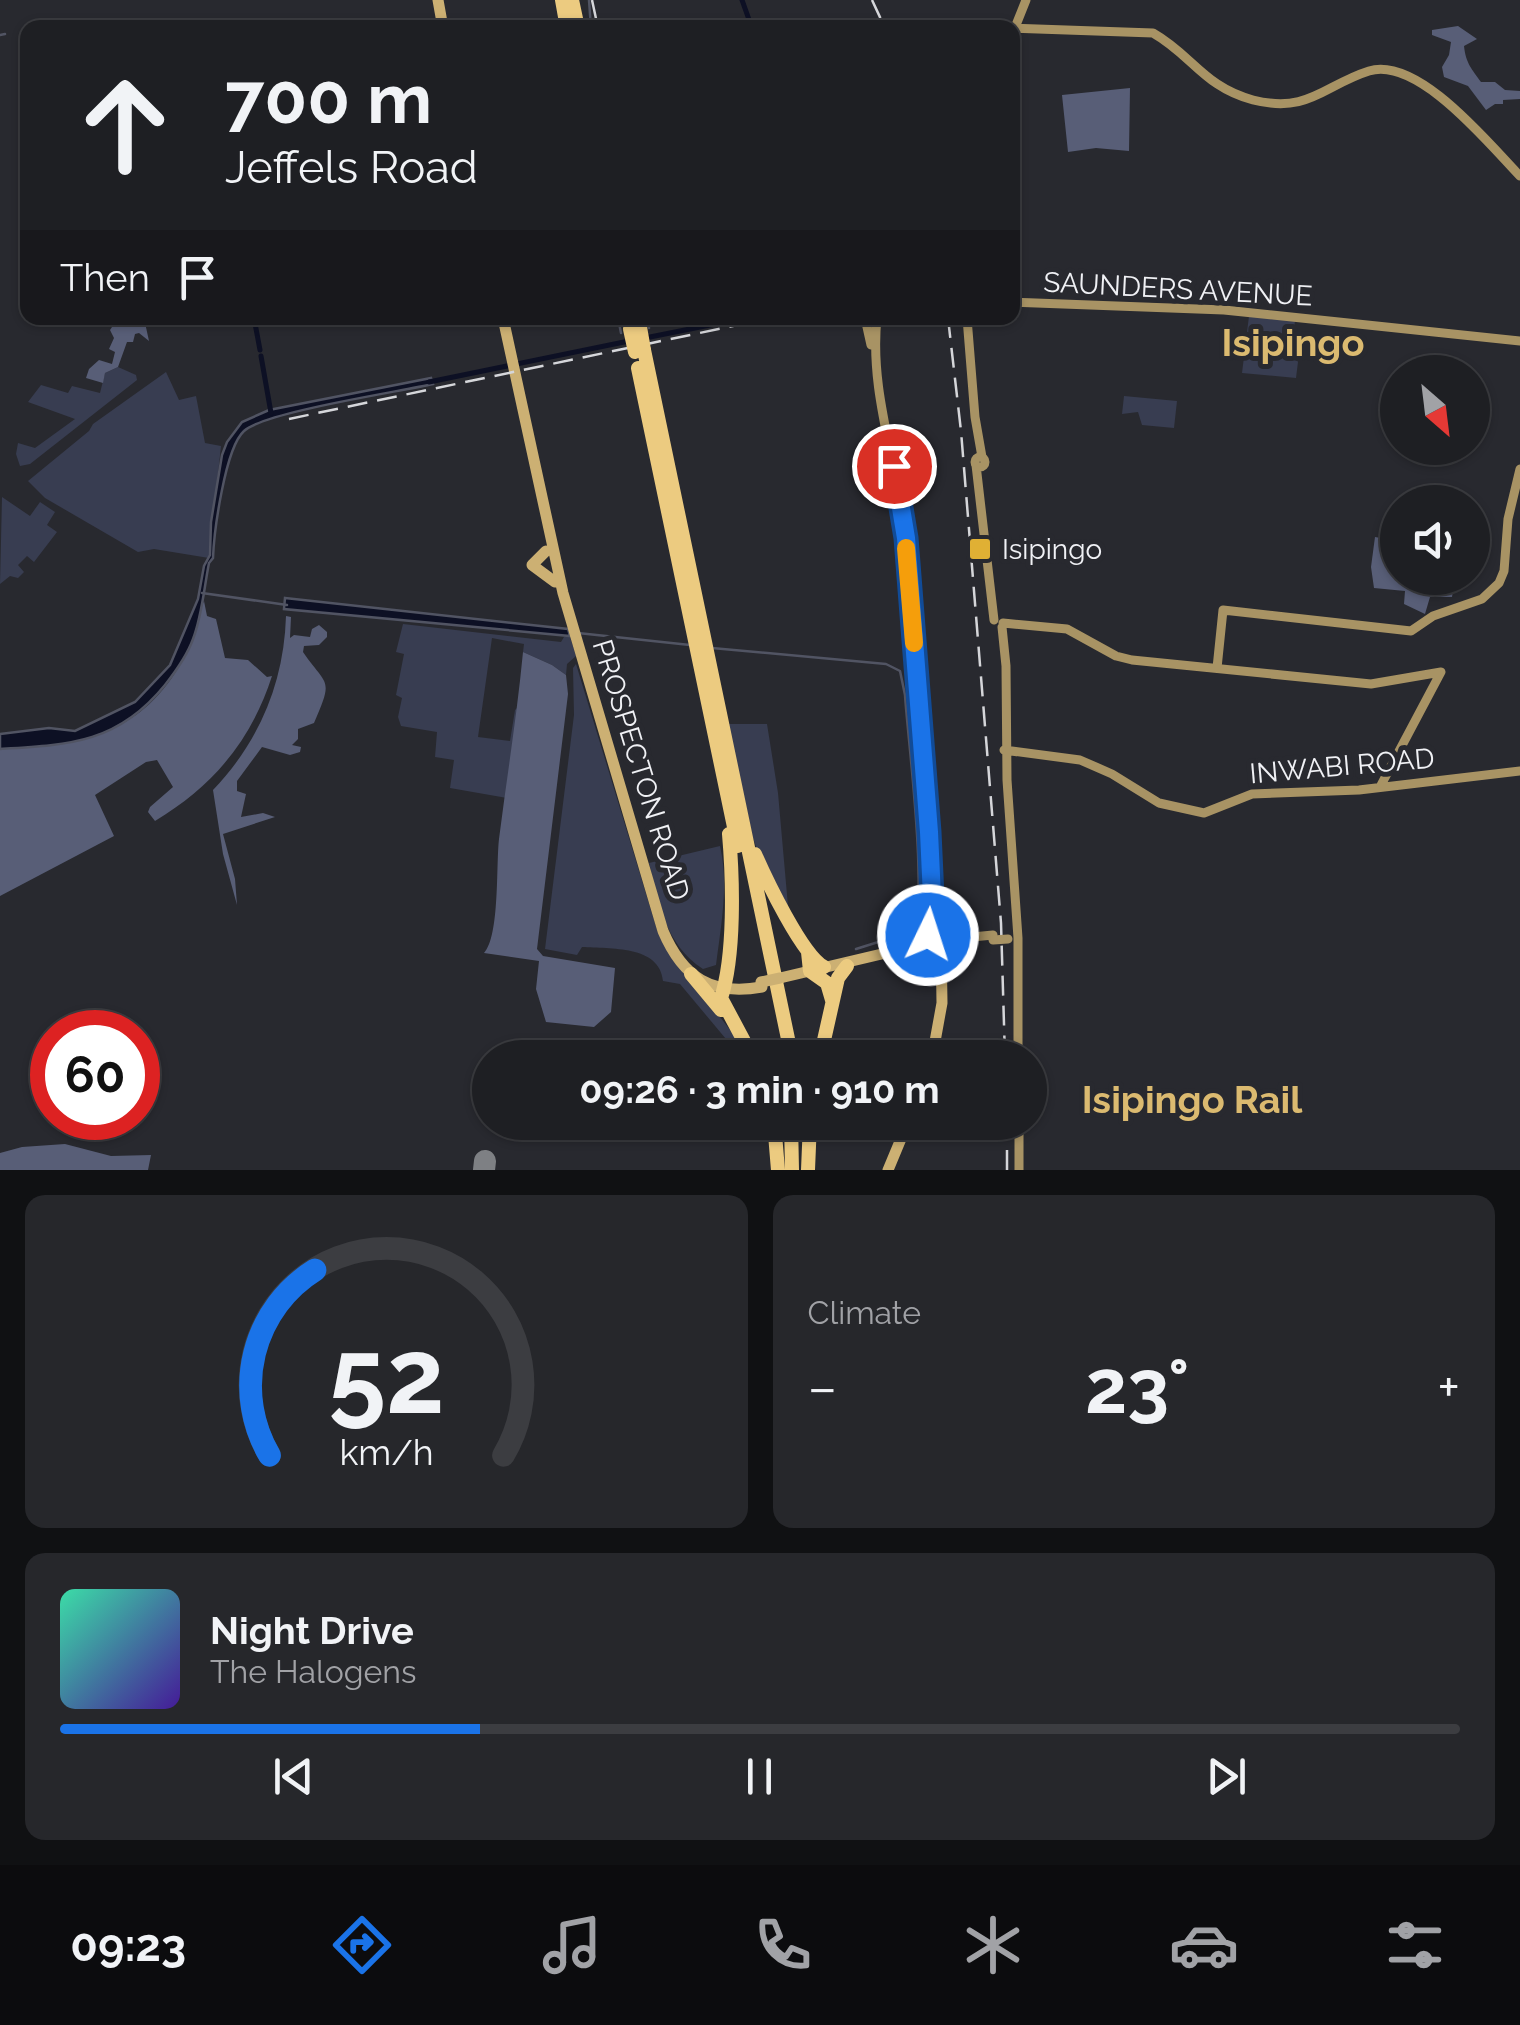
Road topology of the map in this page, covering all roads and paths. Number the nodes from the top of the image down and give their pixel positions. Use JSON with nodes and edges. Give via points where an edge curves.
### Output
{"nodes":[{"id":1,"x":1020,"y":28,"type":"edge"},
{"id":2,"x":1520,"y":176,"type":"edge"},
{"id":3,"x":1020,"y":302,"type":"edge"},
{"id":4,"x":503,"y":325,"type":"edge"},
{"id":5,"x":634,"y":325,"type":"edge"},
{"id":6,"x":867,"y":325,"type":"edge"},
{"id":7,"x":876,"y":325,"type":"edge"},
{"id":8,"x":968,"y":325,"type":"edge"},
{"id":9,"x":1520,"y":341,"type":"edge"},
{"id":10,"x":640,"y":351,"type":"junction"},
{"id":11,"x":874,"y":358,"type":"junction"},
{"id":12,"x":1520,"y":469,"type":"edge"},
{"id":13,"x":548,"y":536,"type":"junction"},
{"id":14,"x":559,"y":588,"type":"junction"},
{"id":15,"x":999,"y":623,"type":"junction"},
{"id":16,"x":1217,"y":668,"type":"junction"},
{"id":17,"x":1006,"y":750,"type":"junction"},
{"id":18,"x":1520,"y":771,"type":"edge"},
{"id":19,"x":724,"y":780,"type":"junction"},
{"id":20,"x":1380,"y":787,"type":"junction"},
{"id":21,"x":742,"y":821,"type":"junction"},
{"id":22,"x":929,"y":832,"type":"junction"},
{"id":23,"x":933,"y":919,"type":"junction"},
{"id":24,"x":1013,"y":936,"type":"junction"},
{"id":25,"x":938,"y":944,"type":"junction"},
{"id":26,"x":909,"y":946,"type":"junction"},
{"id":27,"x":678,"y":957,"type":"junction"},
{"id":28,"x":726,"y":965,"type":"junction"},
{"id":29,"x":846,"y":966,"type":"junction"},
{"id":30,"x":816,"y":971,"type":"junction"},
{"id":31,"x":692,"y":974,"type":"junction"},
{"id":32,"x":710,"y":978,"type":"junction"},
{"id":33,"x":725,"y":986,"type":"junction"},
{"id":34,"x":832,"y":1000,"type":"junction"},
{"id":35,"x":731,"y":1022,"type":"junction"},
{"id":36,"x":742,"y":1040,"type":"edge"},
{"id":37,"x":778,"y":1040,"type":"edge"},
{"id":38,"x":788,"y":1040,"type":"edge"},
{"id":39,"x":824,"y":1040,"type":"edge"},
{"id":40,"x":936,"y":1040,"type":"edge"},
{"id":41,"x":1017,"y":1040,"type":"edge"},
{"id":42,"x":776,"y":1140,"type":"edge"},
{"id":43,"x":791,"y":1140,"type":"edge"},
{"id":44,"x":802,"y":1140,"type":"edge"},
{"id":45,"x":808,"y":1140,"type":"edge"},
{"id":46,"x":900,"y":1140,"type":"edge"},
{"id":47,"x":1018,"y":1140,"type":"edge"},
{"id":48,"x":778,"y":1170,"type":"edge"},
{"id":49,"x":792,"y":1170,"type":"edge"},
{"id":50,"x":805,"y":1170,"type":"edge"},
{"id":51,"x":888,"y":1170,"type":"edge"},
{"id":52,"x":1019,"y":1170,"type":"edge"}],
"edges":[{"from":1,"to":2,"type":"street","via":[[1153,33],[1212,83],[1268,102],[1313,98],[1372,70],[1400,72],[1439,96]]},
{"from":3,"to":9,"type":"street","name":"SAUNDERS AVENUE","via":[[1224,310]]},
{"from":4,"to":13,"type":"main road"},
{"from":5,"to":10,"type":"highway","bridge":true},
{"from":6,"to":11,"type":"street"},
{"from":7,"to":11,"type":"street"},
{"from":8,"to":15,"type":"street","via":[[972,430]]},
{"from":10,"to":19,"type":"highway"},
{"from":10,"to":21,"type":"highway"},
{"from":11,"to":22,"type":"street","via":[[903,510]]},
{"from":12,"to":16,"type":"street","via":[[1503,575],[1482,599],[1411,631],[1223,610]]},
{"from":13,"to":14,"type":"main road"},
{"from":13,"to":14,"type":"main road","via":[[546,550],[532,565]]},
{"from":14,"to":27,"type":"main road","name":"PROSPECTON ROAD","via":[[660,920]]},
{"from":15,"to":16,"type":"street","via":[[1067,630],[1120,658]]},
{"from":15,"to":17,"type":"street"},
{"from":16,"to":20,"type":"street","via":[[1371,684],[1441,672]]},
{"from":17,"to":20,"type":"street","name":"INWABI ROAD","via":[[1080,760],[1159,802],[1198,812],[1252,794]]},
{"from":17,"to":24,"type":"street"},
{"from":18,"to":20,"type":"street","name":"INWABI ROAD"},
{"from":19,"to":28,"type":"highway","via":[[732,878]]},
{"from":19,"to":37,"type":"highway"},
{"from":21,"to":30,"type":"highway"},
{"from":21,"to":38,"type":"highway"},
{"from":22,"to":23,"type":"street"},
{"from":22,"to":25,"type":"street"},
{"from":23,"to":25,"type":"street"},
{"from":23,"to":26,"type":"main road","via":[[925,938]]},
{"from":24,"to":25,"type":"street","name":"PROSPECTON ROAD","bridge":true},
{"from":24,"to":41,"type":"street"},
{"from":25,"to":26,"type":"main road","name":"PROSPECTON ROAD"},
{"from":25,"to":29,"type":"main road","name":"PROSPECTON ROAD"},
{"from":25,"to":40,"type":"main road","via":[[942,1003]]},
{"from":26,"to":30,"type":"main road","name":"PROSPECTON ROAD"},
{"from":27,"to":31,"type":"main road","name":"PROSPECTON ROAD"},
{"from":27,"to":32,"type":"main road","name":"PROSPECTON ROAD"},
{"from":28,"to":32,"type":"highway"},
{"from":28,"to":33,"type":"highway"},
{"from":29,"to":30,"type":"main road","name":"PROSPECTON ROAD"},
{"from":29,"to":34,"type":"highway"},
{"from":30,"to":33,"type":"main road","name":"PROSPECTON ROAD","bridge":true},
{"from":30,"to":34,"type":"highway"},
{"from":31,"to":33,"type":"main road","name":"PROSPECTON ROAD"},
{"from":31,"to":35,"type":"highway"},
{"from":32,"to":33,"type":"main road","name":"PROSPECTON ROAD"},
{"from":33,"to":35,"type":"highway","via":[[721,1002]]},
{"from":34,"to":39,"type":"highway"},
{"from":35,"to":36,"type":"highway"},
{"from":42,"to":48,"type":"highway"},
{"from":43,"to":49,"type":"highway"},
{"from":44,"to":50,"type":"highway"},
{"from":45,"to":50,"type":"highway"},
{"from":46,"to":51,"type":"main road"},
{"from":47,"to":52,"type":"street"}]}
